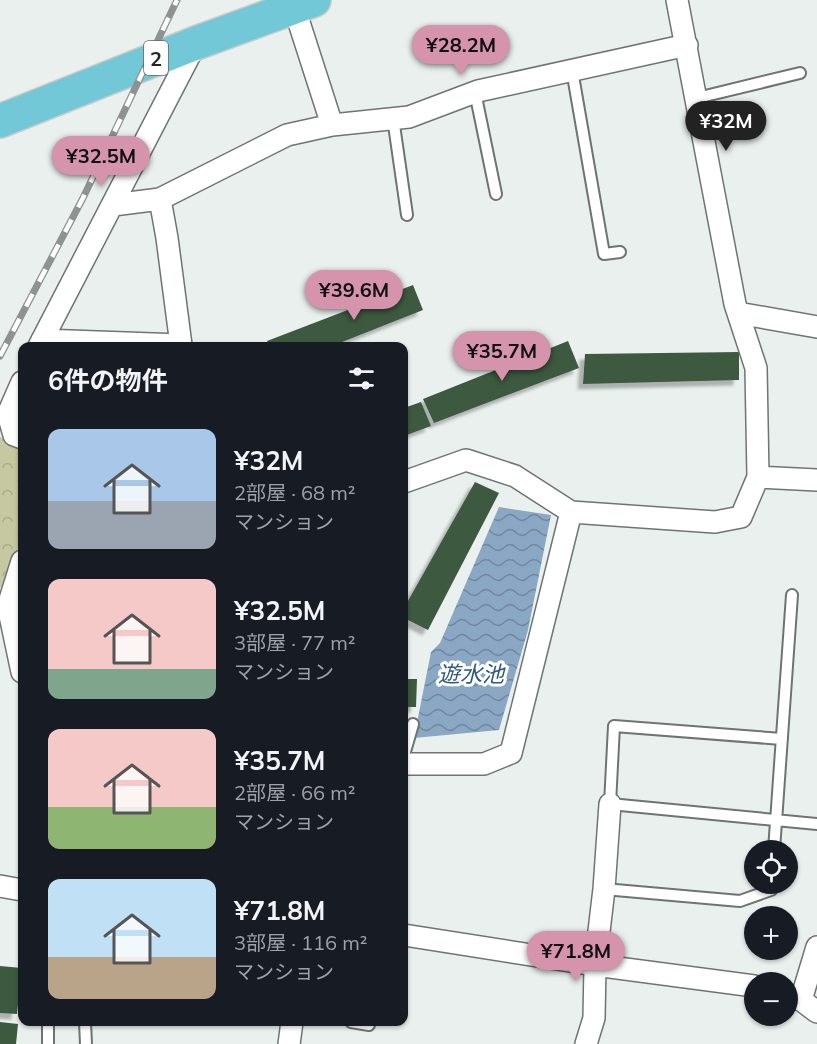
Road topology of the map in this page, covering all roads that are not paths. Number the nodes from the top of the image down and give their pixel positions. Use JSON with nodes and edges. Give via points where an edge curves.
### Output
{"nodes":[{"id":1,"x":677,"y":0,"type":"edge"},
{"id":2,"x":304,"y":4,"type":"edge"},
{"id":3,"x":196,"y":43,"type":"junction"},
{"id":4,"x":687,"y":45,"type":"junction"},
{"id":5,"x":572,"y":70,"type":"junction"},
{"id":6,"x":800,"y":73,"type":"dead end"},
{"id":7,"x":475,"y":92,"type":"junction"},
{"id":8,"x":697,"y":99,"type":"junction"},
{"id":9,"x":393,"y":118,"type":"junction"},
{"id":10,"x":0,"y":121,"type":"edge"},
{"id":11,"x":332,"y":125,"type":"junction"},
{"id":12,"x":496,"y":194,"type":"dead end"},
{"id":13,"x":160,"y":199,"type":"junction"},
{"id":14,"x":113,"y":205,"type":"junction"},
{"id":15,"x":407,"y":215,"type":"dead end"},
{"id":16,"x":620,"y":252,"type":"dead end"},
{"id":17,"x":738,"y":313,"type":"junction"},
{"id":18,"x":817,"y":327,"type":"edge"},
{"id":19,"x":42,"y":342,"type":"edge"},
{"id":20,"x":180,"y":342,"type":"edge"},
{"id":21,"x":18,"y":391,"type":"edge"},
{"id":22,"x":18,"y":436,"type":"edge"},
{"id":23,"x":758,"y":477,"type":"junction"},
{"id":24,"x":817,"y":480,"type":"edge"},
{"id":25,"x":408,"y":482,"type":"edge"},
{"id":26,"x":571,"y":512,"type":"junction"},
{"id":27,"x":18,"y":574,"type":"edge"},
{"id":28,"x":792,"y":595,"type":"dead end"},
{"id":29,"x":18,"y":653,"type":"edge"},
{"id":30,"x":413,"y":724,"type":"dead end"},
{"id":31,"x":408,"y":733,"type":"edge"},
{"id":32,"x":782,"y":739,"type":"junction"},
{"id":33,"x":408,"y":764,"type":"edge"},
{"id":34,"x":609,"y":804,"type":"junction"},
{"id":35,"x":777,"y":820,"type":"junction"},
{"id":36,"x":817,"y":824,"type":"edge"},
{"id":37,"x":775,"y":840,"type":"edge"},
{"id":38,"x":0,"y":886,"type":"edge"},
{"id":39,"x":18,"y":889,"type":"edge"},
{"id":40,"x":604,"y":889,"type":"junction"},
{"id":41,"x":760,"y":894,"type":"edge"},
{"id":42,"x":408,"y":936,"type":"edge"},
{"id":43,"x":817,"y":947,"type":"edge"},
{"id":44,"x":595,"y":965,"type":"junction"},
{"id":45,"x":744,"y":985,"type":"edge"},
{"id":46,"x":805,"y":1004,"type":"edge"},
{"id":47,"x":48,"y":1026,"type":"edge"},
{"id":48,"x":85,"y":1026,"type":"edge"},
{"id":49,"x":291,"y":1026,"type":"edge"},
{"id":50,"x":48,"y":1044,"type":"edge"},
{"id":51,"x":86,"y":1044,"type":"edge"},
{"id":52,"x":289,"y":1044,"type":"edge"},
{"id":53,"x":586,"y":1044,"type":"edge"}],
"edges":[{"from":1,"to":4,"type":"street"},
{"from":2,"to":3,"type":"main road","number":"2"},
{"from":2,"to":11,"type":"street"},
{"from":3,"to":10,"type":"main road","number":"2"},
{"from":3,"to":14,"type":"street"},
{"from":4,"to":5,"type":"street"},
{"from":4,"to":8,"type":"street"},
{"from":5,"to":7,"type":"street"},
{"from":5,"to":16,"type":"lane","via":[[604,254]]},
{"from":6,"to":8,"type":"lane"},
{"from":7,"to":9,"type":"street","via":[[409,117]]},
{"from":7,"to":12,"type":"lane"},
{"from":8,"to":17,"type":"street"},
{"from":9,"to":11,"type":"street"},
{"from":9,"to":15,"type":"lane"},
{"from":11,"to":13,"type":"street","via":[[287,135]]},
{"from":13,"to":14,"type":"street"},
{"from":13,"to":20,"type":"street"},
{"from":14,"to":19,"type":"street"},
{"from":17,"to":18,"type":"street"},
{"from":17,"to":23,"type":"street","via":[[756,368]]},
{"from":21,"to":22,"type":"street","via":[[8,414],[14,435]]},
{"from":23,"to":24,"type":"street"},
{"from":23,"to":26,"type":"street","via":[[741,517],[716,522]]},
{"from":25,"to":26,"type":"street","via":[[466,460],[515,476]]},
{"from":26,"to":33,"type":"street","via":[[511,753],[484,764]]},
{"from":27,"to":29,"type":"street","via":[[8,606]]},
{"from":28,"to":32,"type":"lane"},
{"from":30,"to":31,"type":"lane"},
{"from":32,"to":34,"type":"lane","via":[[614,726]]},
{"from":32,"to":35,"type":"lane"},
{"from":34,"to":35,"type":"lane"},
{"from":34,"to":40,"type":"street"},
{"from":35,"to":36,"type":"lane"},
{"from":35,"to":37,"type":"lane"},
{"from":38,"to":39,"type":"street"},
{"from":40,"to":41,"type":"lane","via":[[740,901]]},
{"from":40,"to":44,"type":"street"},
{"from":42,"to":44,"type":"street"},
{"from":43,"to":46,"type":"street"},
{"from":44,"to":45,"type":"street"},
{"from":44,"to":53,"type":"street","via":[[594,1017]]},
{"from":47,"to":50,"type":"lane"},
{"from":48,"to":51,"type":"lane"},
{"from":49,"to":52,"type":"street"}]}
